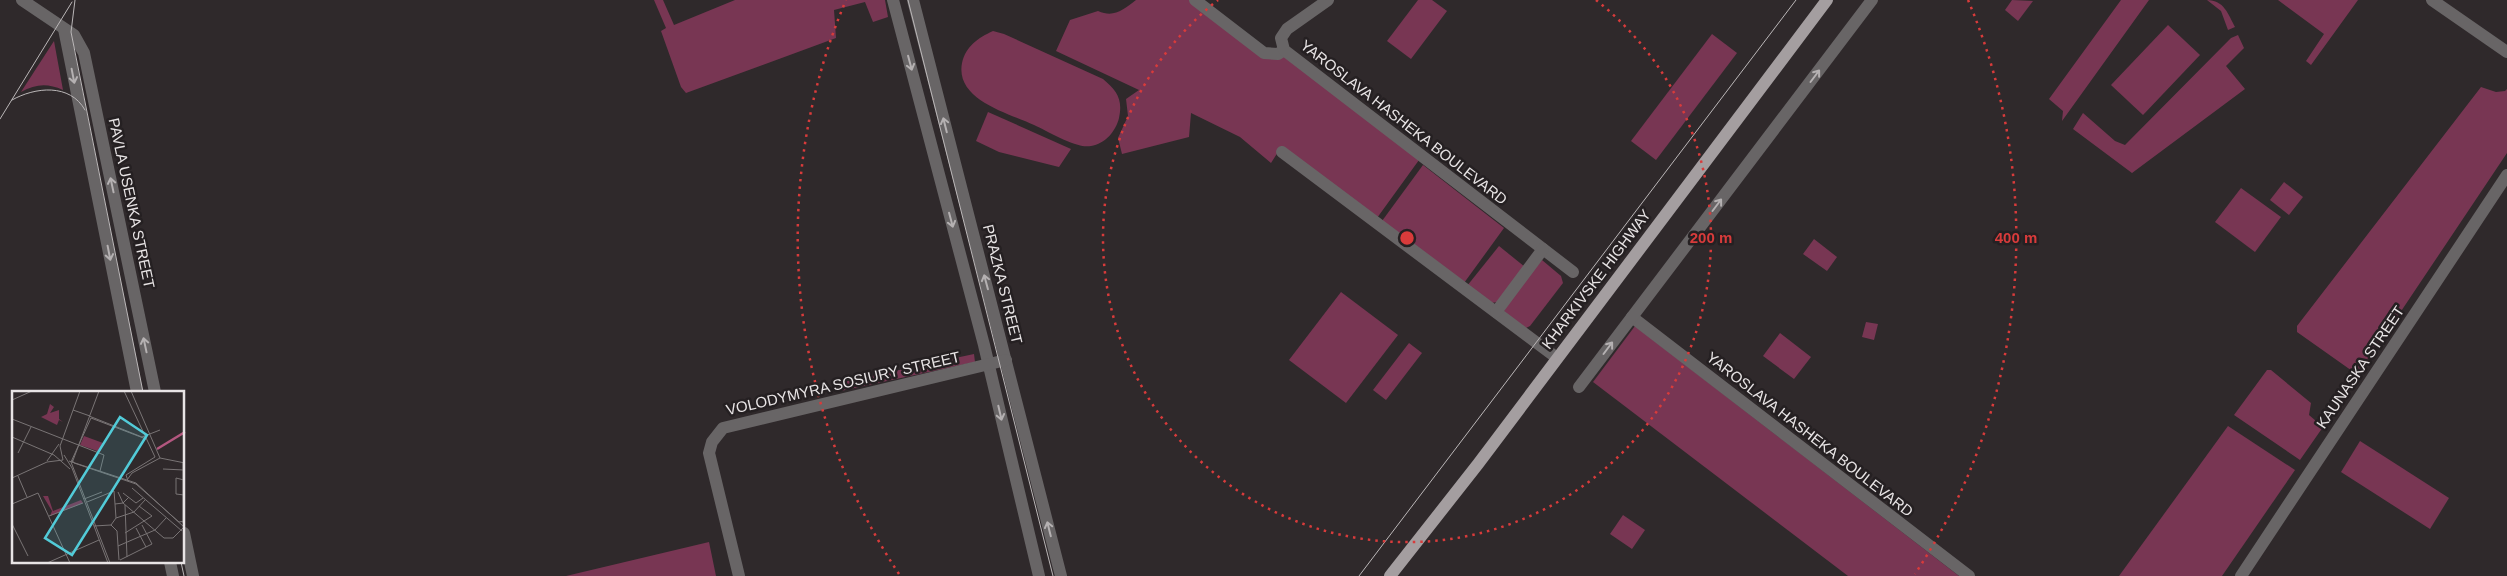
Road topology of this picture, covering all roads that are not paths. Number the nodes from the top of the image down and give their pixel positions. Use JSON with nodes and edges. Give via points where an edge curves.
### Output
{"nodes":[{"id":1,"x":22,"y":0,"type":"edge"},
{"id":2,"x":894,"y":0,"type":"edge"},
{"id":3,"x":1195,"y":0,"type":"edge"},
{"id":4,"x":1328,"y":0,"type":"edge"},
{"id":5,"x":1827,"y":0,"type":"edge"},
{"id":6,"x":1872,"y":0,"type":"edge"},
{"id":7,"x":2432,"y":0,"type":"edge"},
{"id":8,"x":914,"y":5,"type":"edge"},
{"id":9,"x":897,"y":16,"type":"junction"},
{"id":10,"x":64,"y":29,"type":"junction"},
{"id":11,"x":1284,"y":50,"type":"junction"},
{"id":12,"x":2507,"y":52,"type":"edge"},
{"id":13,"x":1282,"y":152,"type":"dead end"},
{"id":14,"x":2507,"y":175,"type":"edge"},
{"id":15,"x":1543,"y":249,"type":"junction"},
{"id":16,"x":1572,"y":272,"type":"dead end"},
{"id":17,"x":1496,"y":312,"type":"junction"},
{"id":18,"x":1632,"y":317,"type":"junction"},
{"id":19,"x":1557,"y":358,"type":"junction"},
{"id":20,"x":1006,"y":360,"type":"junction"},
{"id":21,"x":988,"y":365,"type":"junction"},
{"id":22,"x":1579,"y":388,"type":"dead end"},
{"id":23,"x":137,"y":391,"type":"edge"},
{"id":24,"x":155,"y":391,"type":"edge"},
{"id":25,"x":185,"y":538,"type":"edge"},
{"id":26,"x":192,"y":576,"type":"edge"},
{"id":27,"x":739,"y":576,"type":"edge"},
{"id":28,"x":1039,"y":576,"type":"edge"},
{"id":29,"x":1061,"y":576,"type":"edge"},
{"id":30,"x":1390,"y":576,"type":"edge"},
{"id":31,"x":1969,"y":576,"type":"edge"},
{"id":32,"x":2240,"y":576,"type":"edge"}],
"edges":[{"from":1,"to":10,"type":"street","name":"PAVLA USENKA STREET"},
{"from":2,"to":9,"type":"street"},
{"from":3,"to":11,"type":"street","name":"YAROSLAVA HASHEKA BOULEVARD","via":[[1264,53],[1278,54]]},
{"from":4,"to":11,"type":"street","via":[[1280,38]]},
{"from":5,"to":19,"type":"main road","name":"KHARKIVSKE HIGHWAY"},
{"from":18,"to":6,"type":"street","one_way":true},
{"from":7,"to":12,"type":"street"},
{"from":8,"to":9,"type":"street"},
{"from":20,"to":8,"type":"street","name":"PRAZKA STREET","one_way":true},
{"from":9,"to":21,"type":"street","one_way":true},
{"from":10,"to":23,"type":"street","name":"PAVLA USENKA STREET","one_way":true},
{"from":24,"to":10,"type":"street","name":"PAVLA USENKA STREET","one_way":true,"via":[[84,53],[77,37]]},
{"from":11,"to":15,"type":"street","name":"YAROSLAVA HASHEKA BOULEVARD"},
{"from":13,"to":17,"type":"street"},
{"from":14,"to":32,"type":"street","name":"KAUNASKA STREET"},
{"from":15,"to":16,"type":"street","name":"YAROSLAVA HASHEKA BOULEVARD"},
{"from":15,"to":17,"type":"street"},
{"from":17,"to":19,"type":"street"},
{"from":22,"to":18,"type":"street","one_way":true},
{"from":18,"to":31,"type":"street","name":"YAROSLAVA HASHEKA BOULEVARD"},
{"from":19,"to":30,"type":"main road","name":"KHARKIVSKE HIGHWAY"},
{"from":20,"to":21,"type":"street","name":"VOLODYMYRA SOSIURY STREET"},
{"from":29,"to":20,"type":"street","name":"PRAZKA STREET","one_way":true},
{"from":21,"to":27,"type":"street","name":"VOLODYMYRA SOSIURY STREET","via":[[723,428],[709,452]]},
{"from":21,"to":28,"type":"street","one_way":true},
{"from":25,"to":26,"type":"street"}]}
